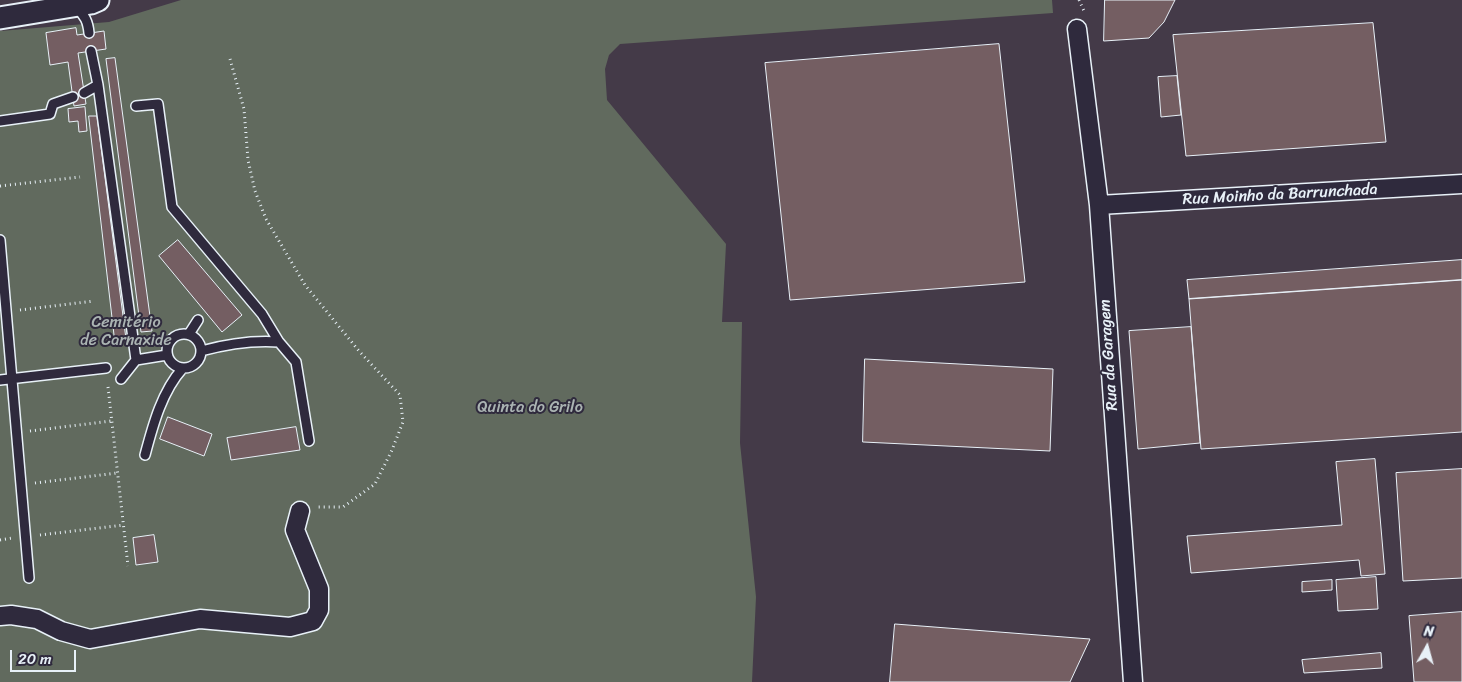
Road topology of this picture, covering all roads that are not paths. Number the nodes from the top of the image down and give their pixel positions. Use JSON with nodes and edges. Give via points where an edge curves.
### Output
{"nodes":[{"id":1,"x":97,"y":0,"type":"edge"},
{"id":2,"x":74,"y":6,"type":"junction"},
{"id":3,"x":0,"y":18,"type":"edge"},
{"id":4,"x":1076,"y":29,"type":"dead end"},
{"id":5,"x":91,"y":51,"type":"dead end"},
{"id":6,"x":98,"y":86,"type":"junction"},
{"id":7,"x":84,"y":93,"type":"dead end"},
{"id":8,"x":73,"y":97,"type":"dead end"},
{"id":9,"x":136,"y":106,"type":"dead end"},
{"id":10,"x":0,"y":121,"type":"edge"},
{"id":11,"x":1462,"y":184,"type":"edge"},
{"id":12,"x":1099,"y":205,"type":"junction"},
{"id":13,"x":0,"y":240,"type":"edge"},
{"id":14,"x":198,"y":320,"type":"dead end"},
{"id":15,"x":189,"y":334,"type":"junction"},
{"id":16,"x":280,"y":342,"type":"junction"},
{"id":17,"x":201,"y":351,"type":"junction"},
{"id":18,"x":166,"y":354,"type":"junction"},
{"id":19,"x":136,"y":360,"type":"junction"},
{"id":20,"x":106,"y":368,"type":"road end"},
{"id":21,"x":183,"y":368,"type":"junction"},
{"id":22,"x":13,"y":378,"type":"junction"},
{"id":23,"x":121,"y":379,"type":"dead end"},
{"id":24,"x":0,"y":380,"type":"edge"},
{"id":25,"x":308,"y":441,"type":"dead end"},
{"id":26,"x":145,"y":455,"type":"dead end"},
{"id":27,"x":300,"y":511,"type":"road end"},
{"id":28,"x":30,"y":578,"type":"dead end"},
{"id":29,"x":0,"y":616,"type":"edge"},
{"id":30,"x":1132,"y":682,"type":"edge"}],
"edges":[{"from":1,"to":2,"type":"street"},
{"from":1,"to":2,"type":"lane","via":[[88,28],[83,14]]},
{"from":2,"to":3,"type":"street"},
{"from":4,"to":12,"type":"street","name":"Rua da Garagem"},
{"from":5,"to":6,"type":"lane"},
{"from":6,"to":7,"type":"lane"},
{"from":6,"to":19,"type":"lane"},
{"from":8,"to":10,"type":"lane","via":[[53,104],[50,114]]},
{"from":9,"to":16,"type":"lane","via":[[158,104],[172,207],[262,314]]},
{"from":11,"to":12,"type":"street","name":"Rua Moinho da Barrunchada"},
{"from":12,"to":30,"type":"street","name":"Rua da Garagem"},
{"from":13,"to":22,"type":"lane"},
{"from":14,"to":15,"type":"lane"},
{"from":15,"to":17,"type":"lane","via":[[198,340]]},
{"from":15,"to":18,"type":"lane","via":[[172,338]]},
{"from":16,"to":17,"type":"lane","via":[[225,345]]},
{"from":16,"to":25,"type":"lane","via":[[296,362]]},
{"from":17,"to":21,"type":"lane","via":[[194,365]]},
{"from":18,"to":19,"type":"lane"},
{"from":18,"to":21,"type":"lane","via":[[173,364]]},
{"from":19,"to":23,"type":"lane"},
{"from":20,"to":22,"type":"lane"},
{"from":21,"to":26,"type":"lane","via":[[162,402]]},
{"from":22,"to":24,"type":"lane"},
{"from":22,"to":28,"type":"lane"},
{"from":27,"to":29,"type":"street","via":[[295,530],[320,589],[319,610],[313,621],[290,627],[200,619],[90,639],[61,631],[37,619]]}]}
